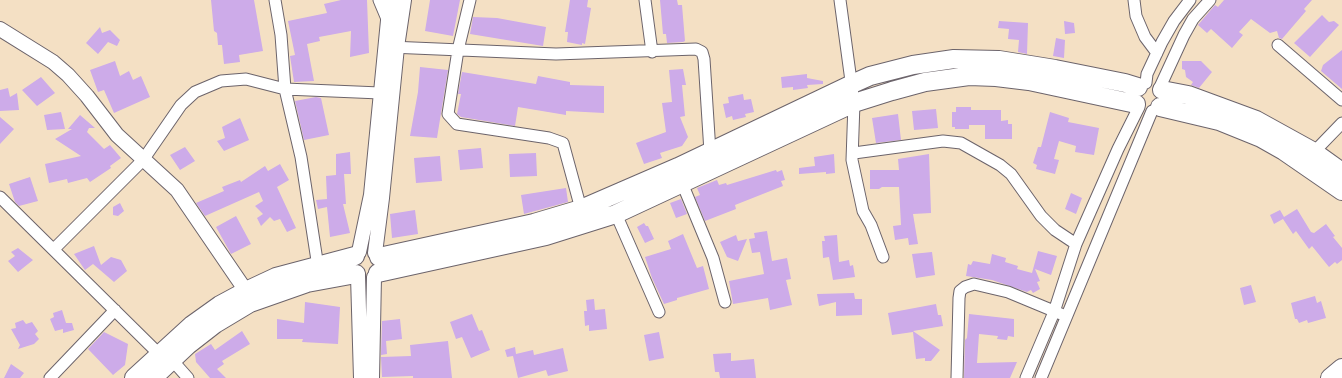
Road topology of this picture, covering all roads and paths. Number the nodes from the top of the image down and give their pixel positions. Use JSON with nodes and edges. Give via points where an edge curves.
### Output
{"nodes":[{"id":1,"x":275,"y":0,"type":"edge"},
{"id":2,"x":379,"y":0,"type":"edge"},
{"id":3,"x":390,"y":0,"type":"edge"},
{"id":4,"x":404,"y":0,"type":"edge"},
{"id":5,"x":470,"y":0,"type":"edge"},
{"id":6,"x":644,"y":0,"type":"edge"},
{"id":7,"x":840,"y":0,"type":"edge"},
{"id":8,"x":1134,"y":0,"type":"edge"},
{"id":9,"x":1190,"y":0,"type":"edge"},
{"id":10,"x":1210,"y":0,"type":"edge"},
{"id":11,"x":387,"y":19,"type":"junction"},
{"id":12,"x":0,"y":29,"type":"edge"},
{"id":13,"x":1278,"y":45,"type":"dead end"},
{"id":14,"x":391,"y":47,"type":"junction"},
{"id":15,"x":458,"y":50,"type":"junction"},
{"id":16,"x":652,"y":52,"type":"junction"},
{"id":17,"x":1157,"y":53,"type":"junction"},
{"id":18,"x":852,"y":84,"type":"junction"},
{"id":19,"x":285,"y":89,"type":"junction"},
{"id":20,"x":380,"y":94,"type":"junction"},
{"id":21,"x":1149,"y":97,"type":"junction"},
{"id":22,"x":1342,"y":100,"type":"edge"},
{"id":23,"x":854,"y":104,"type":"junction"},
{"id":24,"x":1342,"y":123,"type":"edge"},
{"id":25,"x":710,"y":152,"type":"junction"},
{"id":26,"x":1314,"y":152,"type":"junction"},
{"id":27,"x":854,"y":153,"type":"junction"},
{"id":28,"x":143,"y":160,"type":"junction"},
{"id":29,"x":1342,"y":172,"type":"edge"},
{"id":30,"x":682,"y":183,"type":"junction"},
{"id":31,"x":1342,"y":191,"type":"edge"},
{"id":32,"x":2,"y":203,"type":"edge"},
{"id":33,"x":581,"y":209,"type":"junction"},
{"id":34,"x":616,"y":214,"type":"junction"},
{"id":35,"x":1076,"y":244,"type":"junction"},
{"id":36,"x":54,"y":249,"type":"junction"},
{"id":37,"x":884,"y":257,"type":"dead end"},
{"id":38,"x":367,"y":265,"type":"junction"},
{"id":39,"x":318,"y":267,"type":"junction"},
{"id":40,"x":248,"y":297,"type":"junction"},
{"id":41,"x":725,"y":302,"type":"dead end"},
{"id":42,"x":115,"y":310,"type":"junction"},
{"id":43,"x":660,"y":312,"type":"dead end"},
{"id":44,"x":1054,"y":312,"type":"junction"},
{"id":45,"x":1067,"y":316,"type":"junction"},
{"id":46,"x":166,"y":357,"type":"junction"},
{"id":47,"x":1342,"y":368,"type":"edge"},
{"id":48,"x":50,"y":378,"type":"edge"},
{"id":49,"x":134,"y":378,"type":"edge"},
{"id":50,"x":153,"y":378,"type":"edge"},
{"id":51,"x":188,"y":378,"type":"edge"},
{"id":52,"x":361,"y":378,"type":"edge"},
{"id":53,"x":372,"y":378,"type":"edge"},
{"id":54,"x":957,"y":378,"type":"edge"},
{"id":55,"x":1026,"y":378,"type":"edge"},
{"id":56,"x":1041,"y":378,"type":"edge"},
{"id":57,"x":1330,"y":378,"type":"edge"}],
"edges":[{"from":1,"to":19,"type":"street"},
{"from":2,"to":11,"type":"street"},
{"from":3,"to":11,"type":"street"},
{"from":4,"to":14,"type":"street"},
{"from":5,"to":15,"type":"street"},
{"from":6,"to":16,"type":"street"},
{"from":7,"to":18,"type":"street"},
{"from":8,"to":17,"type":"street","via":[[1145,37]]},
{"from":9,"to":17,"type":"street","via":[[1174,21]]},
{"from":10,"to":21,"type":"street","via":[[1194,19]]},
{"from":11,"to":14,"type":"street"},
{"from":12,"to":28,"type":"street","via":[[54,62],[87,96],[117,135]]},
{"from":13,"to":22,"type":"street"},
{"from":14,"to":15,"type":"street"},
{"from":14,"to":20,"type":"street"},
{"from":14,"to":38,"type":"street","via":[[382,198]]},
{"from":15,"to":16,"type":"street","via":[[556,54]]},
{"from":15,"to":33,"type":"street","via":[[448,114],[457,124],[549,138],[563,143]]},
{"from":16,"to":25,"type":"street","via":[[696,49],[702,52]]},
{"from":17,"to":21,"type":"street","via":[[1148,74]]},
{"from":18,"to":21,"type":"main road","via":[[870,76],[913,65],[954,59],[987,59],[1034,65],[1125,83]]},
{"from":18,"to":23,"type":"street"},
{"from":18,"to":25,"type":"main road"},
{"from":19,"to":20,"type":"street"},
{"from":19,"to":28,"type":"street","via":[[246,79],[221,81],[195,92],[181,104]]},
{"from":19,"to":39,"type":"street","via":[[301,157]]},
{"from":20,"to":38,"type":"street"},
{"from":21,"to":23,"type":"main road","via":[[1030,81],[969,76],[925,82]]},
{"from":21,"to":26,"type":"main road","via":[[1188,96],[1243,115],[1280,132]]},
{"from":21,"to":31,"type":"main road","via":[[1261,138]]},
{"from":21,"to":35,"type":"street","via":[[1118,149]]},
{"from":21,"to":45,"type":"street"},
{"from":23,"to":27,"type":"street"},
{"from":23,"to":30,"type":"main road"},
{"from":24,"to":26,"type":"street"},
{"from":25,"to":33,"type":"main road"},
{"from":26,"to":29,"type":"main road"},
{"from":27,"to":35,"type":"street","via":[[943,141],[961,143],[1011,174],[1041,216],[1055,230]]},
{"from":27,"to":37,"type":"street","via":[[852,160],[863,212]]},
{"from":28,"to":36,"type":"street"},
{"from":28,"to":40,"type":"street","via":[[177,190]]},
{"from":30,"to":34,"type":"main road"},
{"from":30,"to":41,"type":"street","via":[[713,258]]},
{"from":32,"to":36,"type":"street"},
{"from":33,"to":38,"type":"main road"},
{"from":34,"to":38,"type":"main road","via":[[546,236]]},
{"from":34,"to":43,"type":"street"},
{"from":35,"to":44,"type":"street"},
{"from":36,"to":42,"type":"street"},
{"from":38,"to":39,"type":"main road"},
{"from":38,"to":40,"type":"main road"},
{"from":38,"to":52,"type":"street"},
{"from":38,"to":53,"type":"street"},
{"from":39,"to":40,"type":"main road","via":[[276,277]]},
{"from":40,"to":46,"type":"main road","via":[[220,305],[192,325]]},
{"from":42,"to":46,"type":"street"},
{"from":42,"to":48,"type":"street"},
{"from":44,"to":45,"type":"street"},
{"from":44,"to":54,"type":"street","via":[[1008,292],[974,284],[965,287],[960,291],[959,298]]},
{"from":44,"to":55,"type":"street"},
{"from":45,"to":56,"type":"street"},
{"from":46,"to":49,"type":"main road"},
{"from":46,"to":50,"type":"main road"},
{"from":46,"to":51,"type":"street"},
{"from":47,"to":57,"type":"main road"}]}
